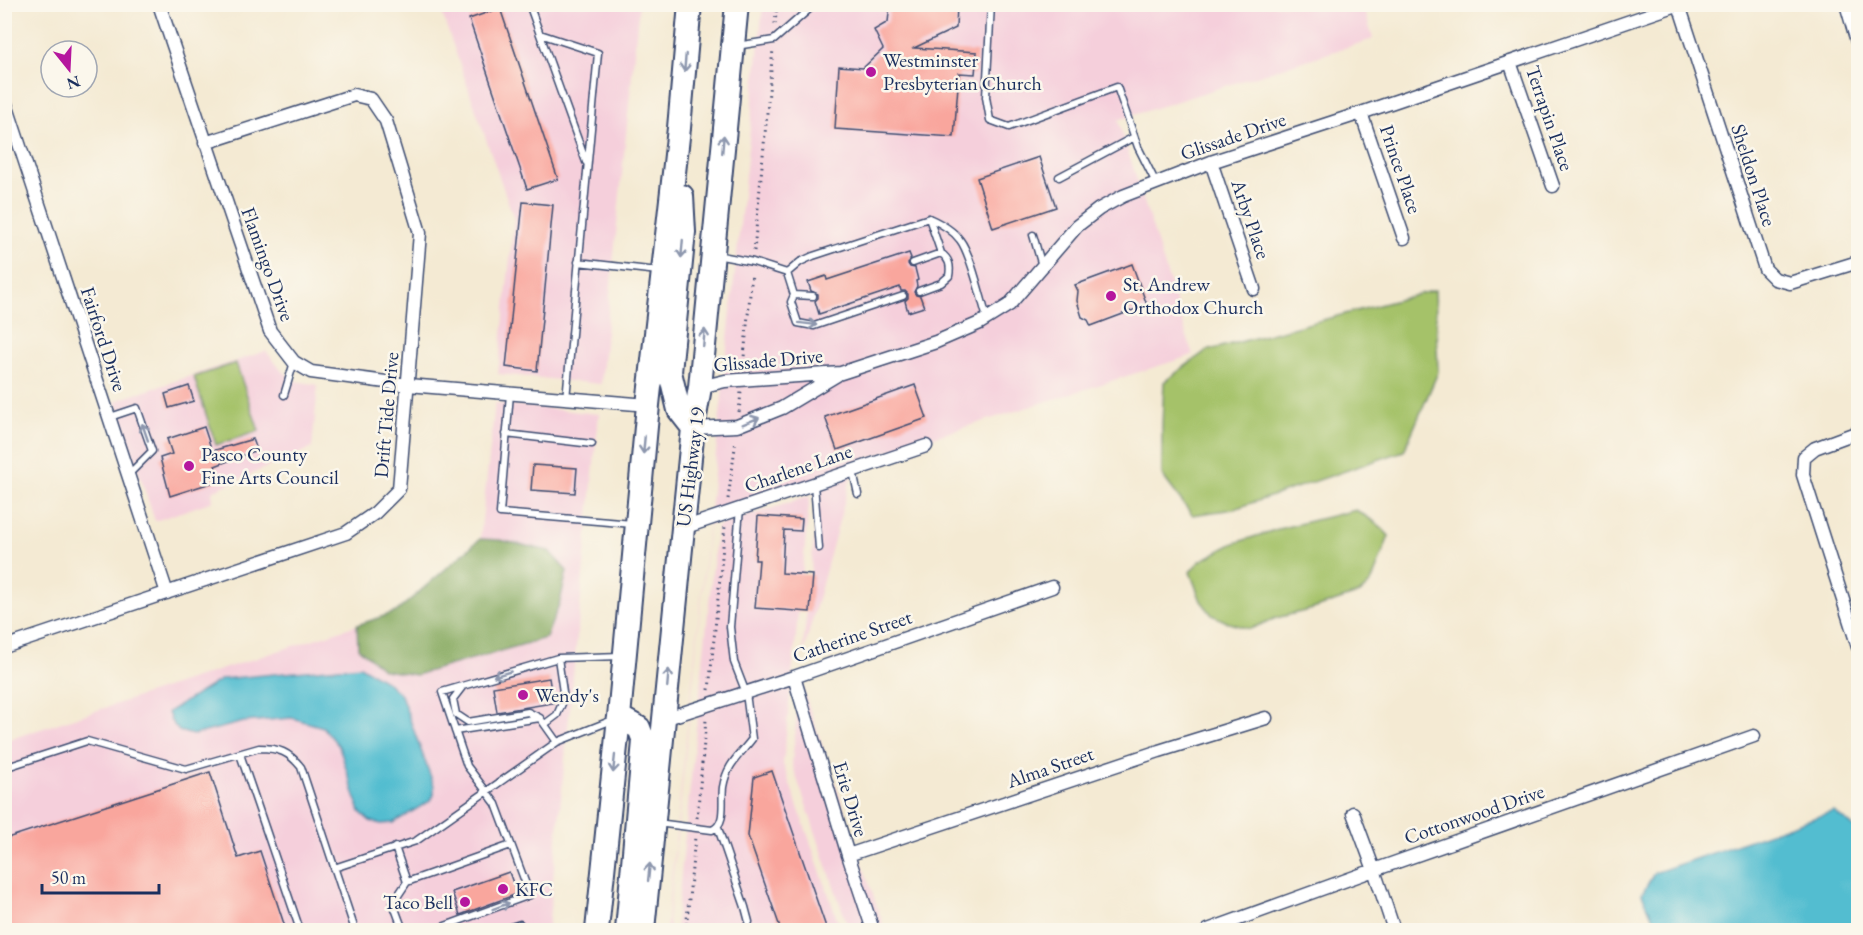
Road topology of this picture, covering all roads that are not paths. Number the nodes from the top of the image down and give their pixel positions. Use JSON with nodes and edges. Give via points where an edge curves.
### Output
{"nodes":[{"id":1,"x":159,"y":4,"type":"edge"},
{"id":2,"x":529,"y":4,"type":"edge"},
{"id":3,"x":690,"y":4,"type":"edge"},
{"id":4,"x":737,"y":4,"type":"edge"},
{"id":5,"x":815,"y":4,"type":"edge"},
{"id":6,"x":991,"y":4,"type":"edge"},
{"id":7,"x":1846,"y":4,"type":"edge"},
{"id":8,"x":1679,"y":5,"type":"edge"},
{"id":9,"x":540,"y":34,"type":"junction"},
{"id":10,"x":1858,"y":45,"type":"edge"},
{"id":11,"x":732,"y":47,"type":"junction"},
{"id":12,"x":1510,"y":62,"type":"junction"},
{"id":13,"x":4,"y":98,"type":"edge"},
{"id":14,"x":1361,"y":113,"type":"junction"},
{"id":15,"x":679,"y":128,"type":"junction"},
{"id":16,"x":1134,"y":137,"type":"junction"},
{"id":17,"x":205,"y":143,"type":"junction"},
{"id":18,"x":1211,"y":162,"type":"junction"},
{"id":19,"x":587,"y":165,"type":"junction"},
{"id":20,"x":1059,"y":177,"type":"dead end"},
{"id":21,"x":1156,"y":184,"type":"junction"},
{"id":22,"x":1553,"y":186,"type":"dead end"},
{"id":23,"x":929,"y":218,"type":"junction"},
{"id":24,"x":1033,"y":235,"type":"dead end"},
{"id":25,"x":1404,"y":238,"type":"dead end"},
{"id":26,"x":941,"y":253,"type":"junction"},
{"id":27,"x":712,"y":254,"type":"junction"},
{"id":28,"x":579,"y":262,"type":"junction"},
{"id":29,"x":913,"y":263,"type":"dead end"},
{"id":30,"x":1854,"y":264,"type":"edge"},
{"id":31,"x":1042,"y":266,"type":"junction"},
{"id":32,"x":662,"y":272,"type":"junction"},
{"id":33,"x":787,"y":273,"type":"junction"},
{"id":34,"x":1254,"y":289,"type":"dead end"},
{"id":35,"x":919,"y":291,"type":"dead end"},
{"id":36,"x":794,"y":295,"type":"junction"},
{"id":37,"x":813,"y":296,"type":"dead end"},
{"id":38,"x":903,"y":296,"type":"dead end"},
{"id":39,"x":987,"y":318,"type":"junction"},
{"id":40,"x":294,"y":362,"type":"junction"},
{"id":41,"x":841,"y":373,"type":"junction"},
{"id":42,"x":408,"y":385,"type":"junction"},
{"id":43,"x":700,"y":387,"type":"junction"},
{"id":44,"x":510,"y":394,"type":"junction"},
{"id":45,"x":284,"y":395,"type":"dead end"},
{"id":46,"x":566,"y":399,"type":"junction"},
{"id":47,"x":648,"y":405,"type":"junction"},
{"id":48,"x":109,"y":418,"type":"junction"},
{"id":49,"x":693,"y":428,"type":"junction"},
{"id":50,"x":1858,"y":432,"type":"edge"},
{"id":51,"x":506,"y":434,"type":"junction"},
{"id":52,"x":592,"y":444,"type":"dead end"},
{"id":53,"x":926,"y":446,"type":"dead end"},
{"id":54,"x":853,"y":470,"type":"junction"},
{"id":55,"x":128,"y":475,"type":"junction"},
{"id":56,"x":814,"y":484,"type":"junction"},
{"id":57,"x":858,"y":495,"type":"dead end"},
{"id":58,"x":740,"y":508,"type":"junction"},
{"id":59,"x":637,"y":525,"type":"junction"},
{"id":60,"x":683,"y":528,"type":"junction"},
{"id":61,"x":819,"y":548,"type":"dead end"},
{"id":62,"x":1052,"y":587,"type":"dead end"},
{"id":63,"x":167,"y":593,"type":"junction"},
{"id":64,"x":4,"y":647,"type":"edge"},
{"id":65,"x":1858,"y":647,"type":"edge"},
{"id":66,"x":625,"y":656,"type":"junction"},
{"id":67,"x":558,"y":658,"type":"junction"},
{"id":68,"x":794,"y":677,"type":"junction"},
{"id":69,"x":464,"y":686,"type":"junction"},
{"id":70,"x":746,"y":693,"type":"junction"},
{"id":71,"x":619,"y":717,"type":"junction"},
{"id":72,"x":664,"y":718,"type":"junction"},
{"id":73,"x":1266,"y":718,"type":"dead end"},
{"id":74,"x":542,"y":721,"type":"junction"},
{"id":75,"x":455,"y":731,"type":"junction"},
{"id":76,"x":1754,"y":736,"type":"dead end"},
{"id":77,"x":557,"y":742,"type":"junction"},
{"id":78,"x":240,"y":754,"type":"junction"},
{"id":79,"x":4,"y":768,"type":"edge"},
{"id":80,"x":486,"y":791,"type":"junction"},
{"id":81,"x":1353,"y":813,"type":"dead end"},
{"id":82,"x":654,"y":823,"type":"junction"},
{"id":83,"x":717,"y":828,"type":"junction"},
{"id":84,"x":511,"y":845,"type":"junction"},
{"id":85,"x":395,"y":848,"type":"junction"},
{"id":86,"x":848,"y":855,"type":"junction"},
{"id":87,"x":334,"y":868,"type":"junction"},
{"id":88,"x":1374,"y":870,"type":"junction"},
{"id":89,"x":407,"y":882,"type":"junction"},
{"id":90,"x":300,"y":930,"type":"edge"},
{"id":91,"x":355,"y":930,"type":"edge"},
{"id":92,"x":403,"y":930,"type":"edge"},
{"id":93,"x":434,"y":930,"type":"edge"},
{"id":94,"x":501,"y":930,"type":"edge"},
{"id":95,"x":520,"y":930,"type":"edge"},
{"id":96,"x":597,"y":930,"type":"edge"},
{"id":97,"x":627,"y":930,"type":"edge"},
{"id":98,"x":643,"y":930,"type":"edge"},
{"id":99,"x":745,"y":930,"type":"edge"},
{"id":100,"x":873,"y":930,"type":"edge"},
{"id":101,"x":1208,"y":930,"type":"edge"},
{"id":102,"x":1394,"y":930,"type":"edge"}],
"edges":[{"from":1,"to":17,"type":"street","name":"Flamingo Drive"},
{"from":2,"to":9,"type":"lane"},
{"from":3,"to":15,"type":"highway","one_way":true},
{"from":4,"to":11,"type":"highway","name":"US Highway 19"},
{"from":5,"to":11,"type":"lane","via":[[774,40]]},
{"from":6,"to":16,"type":"lane","via":[[986,97],[990,120],[1010,126],[1117,87]]},
{"from":7,"to":10,"type":"street"},
{"from":8,"to":12,"type":"street","name":"Glissade Drive"},
{"from":8,"to":30,"type":"street","name":"Sheldon Place","via":[[1765,269],[1775,279],[1790,283]]},
{"from":9,"to":19,"type":"lane"},
{"from":9,"to":19,"type":"lane","via":[[598,53]]},
{"from":27,"to":11,"type":"highway","name":"US Highway 19","one_way":true},
{"from":12,"to":14,"type":"street","name":"Glissade Drive"},
{"from":12,"to":22,"type":"street","name":"Terrapin Place"},
{"from":13,"to":48,"type":"street","name":"Fairford Drive"},
{"from":14,"to":18,"type":"street","name":"Glissade Drive"},
{"from":14,"to":25,"type":"street","name":"Prince Place"},
{"from":15,"to":32,"type":"highway"},
{"from":15,"to":49,"type":"highway","one_way":true,"via":[[684,231],[670,372],[679,410]]},
{"from":16,"to":20,"type":"lane"},
{"from":16,"to":21,"type":"lane"},
{"from":17,"to":40,"type":"street","name":"Flamingo Drive","via":[[270,331]]},
{"from":17,"to":42,"type":"street","name":"Drift Tide Drive","via":[[354,95],[371,99],[386,121],[420,233]]},
{"from":18,"to":21,"type":"street","name":"Glissade Drive"},
{"from":18,"to":34,"type":"street","name":"Arby Place"},
{"from":19,"to":28,"type":"lane"},
{"from":21,"to":31,"type":"street","name":"Glissade Drive","via":[[1099,208],[1077,226]]},
{"from":23,"to":26,"type":"lane"},
{"from":23,"to":33,"type":"lane","via":[[813,256]]},
{"from":23,"to":39,"type":"lane","via":[[961,240]]},
{"from":24,"to":31,"type":"lane"},
{"from":26,"to":29,"type":"lane"},
{"from":26,"to":35,"type":"lane","via":[[948,258],[950,276]]},
{"from":27,"to":33,"type":"lane"},
{"from":43,"to":27,"type":"highway","name":"US Highway 19","one_way":true},
{"from":28,"to":32,"type":"lane"},
{"from":28,"to":46,"type":"lane"},
{"from":31,"to":39,"type":"street","name":"Glissade Drive","via":[[1009,305]]},
{"from":32,"to":47,"type":"highway"},
{"from":33,"to":36,"type":"lane"},
{"from":36,"to":37,"type":"lane"},
{"from":36,"to":38,"type":"lane","one_way":true,"via":[[791,302],[798,322],[814,326]]},
{"from":39,"to":41,"type":"street","name":"Glissade Drive","via":[[936,342]]},
{"from":40,"to":42,"type":"street","name":"Flamingo Drive","via":[[311,372]]},
{"from":40,"to":45,"type":"lane"},
{"from":41,"to":43,"type":"street","name":"Glissade Drive","via":[[725,381]]},
{"from":49,"to":41,"type":"street","name":"Glissade Drive","one_way":true,"via":[[737,426],[782,408]]},
{"from":42,"to":44,"type":"street","name":"Flamingo Drive"},
{"from":42,"to":63,"type":"street","name":"Drift Tide Drive","via":[[399,489],[375,513],[346,533]]},
{"from":43,"to":49,"type":"highway","name":"US Highway 19"},
{"from":44,"to":46,"type":"street","name":"Flamingo Drive"},
{"from":44,"to":51,"type":"lane"},
{"from":46,"to":47,"type":"street","name":"Flamingo Drive"},
{"from":47,"to":59,"type":"highway","one_way":true},
{"from":48,"to":55,"type":"street","name":"Fairford Drive"},
{"from":55,"to":48,"type":"lane","one_way":true,"via":[[152,451],[137,408]]},
{"from":49,"to":60,"type":"highway","name":"US Highway 19"},
{"from":50,"to":65,"type":"street","via":[[1815,448],[1804,457],[1803,475]]},
{"from":51,"to":52,"type":"lane"},
{"from":51,"to":59,"type":"lane","via":[[500,513]]},
{"from":53,"to":54,"type":"street","name":"Charlene Lane"},
{"from":54,"to":56,"type":"street","name":"Charlene Lane"},
{"from":54,"to":57,"type":"lane"},
{"from":55,"to":63,"type":"street","name":"Fairford Drive"},
{"from":56,"to":58,"type":"street","name":"Charlene Lane"},
{"from":56,"to":61,"type":"lane"},
{"from":58,"to":60,"type":"street","name":"Charlene Lane"},
{"from":58,"to":70,"type":"lane","via":[[730,627],[734,662]]},
{"from":59,"to":66,"type":"highway"},
{"from":72,"to":60,"type":"highway","name":"US Highway 19","one_way":true},
{"from":62,"to":68,"type":"street","name":"Catherine Street"},
{"from":63,"to":64,"type":"street","name":"Drift Tide Drive"},
{"from":66,"to":67,"type":"lane"},
{"from":66,"to":71,"type":"highway"},
{"from":67,"to":69,"type":"lane","one_way":true},
{"from":67,"to":74,"type":"lane","via":[[564,699],[557,715]]},
{"from":68,"to":70,"type":"street","name":"Catherine Street"},
{"from":68,"to":86,"type":"street","name":"Erie Drive"},
{"from":69,"to":74,"type":"lane","via":[[453,699],[456,714],[468,722],[528,712]]},
{"from":69,"to":75,"type":"lane","via":[[442,692]]},
{"from":70,"to":72,"type":"street","name":"Catherine Street"},
{"from":70,"to":83,"type":"lane","via":[[752,738],[726,773],[721,823]]},
{"from":71,"to":77,"type":"lane"},
{"from":71,"to":96,"type":"highway","one_way":true},
{"from":71,"to":97,"type":"highway","via":[[639,728],[644,741]]},
{"from":72,"to":82,"type":"highway","name":"US Highway 19"},
{"from":73,"to":86,"type":"street","name":"Alma Street"},
{"from":74,"to":75,"type":"lane"},
{"from":74,"to":77,"type":"lane"},
{"from":75,"to":80,"type":"lane","via":[[467,766]]},
{"from":76,"to":88,"type":"street","name":"Cottonwood Drive"},
{"from":77,"to":80,"type":"lane"},
{"from":78,"to":79,"type":"lane","via":[[186,769],[87,741]]},
{"from":78,"to":87,"type":"lane","via":[[272,748],[293,757],[301,767]]},
{"from":78,"to":90,"type":"lane"},
{"from":80,"to":84,"type":"lane","via":[[496,804]]},
{"from":80,"to":85,"type":"lane","via":[[416,840]]},
{"from":81,"to":88,"type":"street"},
{"from":82,"to":83,"type":"lane","via":[[712,831]]},
{"from":98,"to":82,"type":"highway","name":"US Highway 19","one_way":true},
{"from":83,"to":99,"type":"lane","via":[[745,907],[749,922]]},
{"from":84,"to":89,"type":"lane"},
{"from":93,"to":84,"type":"lane","one_way":true,"via":[[530,896]]},
{"from":85,"to":87,"type":"lane"},
{"from":85,"to":89,"type":"lane"},
{"from":86,"to":100,"type":"street","name":"Erie Drive"},
{"from":87,"to":91,"type":"lane"},
{"from":88,"to":101,"type":"street","name":"Cottonwood Drive"},
{"from":88,"to":102,"type":"street"},
{"from":89,"to":92,"type":"lane","via":[[393,903]]},
{"from":94,"to":95,"type":"lane","via":[[520,924]]}]}
